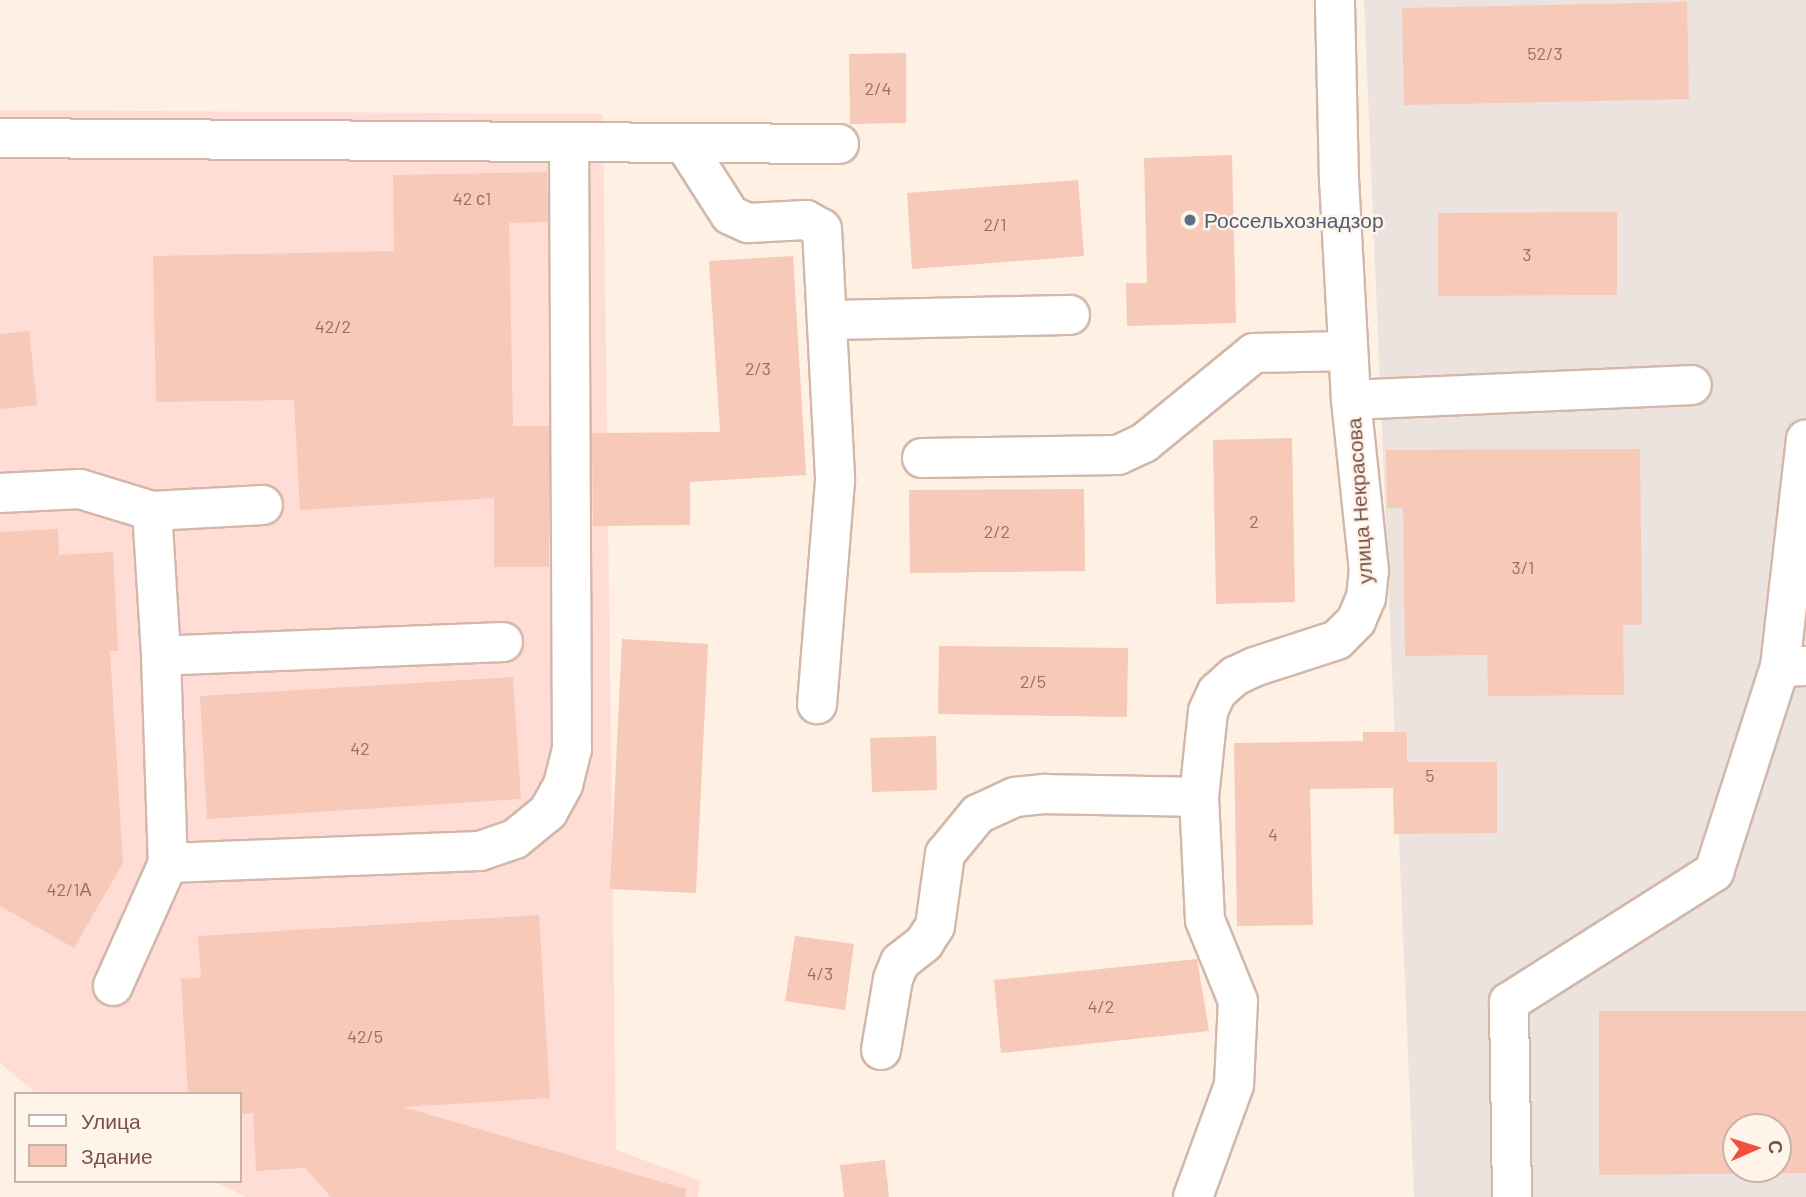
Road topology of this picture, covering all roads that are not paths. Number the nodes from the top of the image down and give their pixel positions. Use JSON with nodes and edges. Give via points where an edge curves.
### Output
{"nodes":[{"id":1,"x":1335,"y":0,"type":"edge"},
{"id":2,"x":0,"y":138,"type":"edge"},
{"id":3,"x":569,"y":143,"type":"junction"},
{"id":4,"x":684,"y":143,"type":"junction"},
{"id":5,"x":839,"y":144,"type":"dead end"},
{"id":6,"x":1070,"y":315,"type":"dead end"},
{"id":7,"x":827,"y":320,"type":"junction"},
{"id":8,"x":1348,"y":351,"type":"junction"},
{"id":9,"x":1692,"y":385,"type":"dead end"},
{"id":10,"x":1352,"y":400,"type":"junction"},
{"id":11,"x":1806,"y":439,"type":"edge"},
{"id":12,"x":922,"y":458,"type":"dead end"},
{"id":13,"x":0,"y":493,"type":"edge"},
{"id":14,"x":263,"y":505,"type":"dead end"},
{"id":15,"x":152,"y":511,"type":"junction"},
{"id":16,"x":503,"y":642,"type":"dead end"},
{"id":17,"x":161,"y":656,"type":"junction"},
{"id":18,"x":1793,"y":666,"type":"edge"},
{"id":19,"x":817,"y":704,"type":"dead end"},
{"id":20,"x":1199,"y":797,"type":"junction"},
{"id":21,"x":168,"y":863,"type":"junction"},
{"id":22,"x":113,"y":986,"type":"dead end"},
{"id":23,"x":881,"y":1050,"type":"dead end"},
{"id":24,"x":1193,"y":1197,"type":"edge"},
{"id":25,"x":1511,"y":1197,"type":"edge"}],
"edges":[{"from":1,"to":8,"type":"street","name":"улица Некрасова"},
{"from":2,"to":3,"type":"street"},
{"from":3,"to":4,"type":"street"},
{"from":3,"to":21,"type":"street","via":[[572,749],[553,803],[515,839],[480,851]]},
{"from":4,"to":5,"type":"street"},
{"from":4,"to":7,"type":"street","via":[[730,215],[748,223],[806,220],[822,229]]},
{"from":6,"to":7,"type":"street"},
{"from":7,"to":19,"type":"street","via":[[835,481]]},
{"from":8,"to":10,"type":"street","name":"улица Некрасова"},
{"from":8,"to":12,"type":"street","via":[[1254,353],[1144,443],[1118,455]]},
{"from":9,"to":10,"type":"street"},
{"from":10,"to":20,"type":"street","name":"улица Некрасова","via":[[1369,571],[1366,598],[1356,621],[1337,640],[1254,667],[1217,692],[1208,711]]},
{"from":11,"to":18,"type":"street"},
{"from":13,"to":15,"type":"street","via":[[80,489]]},
{"from":14,"to":15,"type":"street"},
{"from":15,"to":17,"type":"street"},
{"from":16,"to":17,"type":"street"},
{"from":17,"to":21,"type":"street"},
{"from":18,"to":25,"type":"street","via":[[1714,872],[1508,1002]]},
{"from":20,"to":23,"type":"street","via":[[1046,794],[1014,797],[978,814],[945,854],[935,926],[924,943],[900,962],[893,979]]},
{"from":20,"to":24,"type":"street","name":"улица Некрасова","via":[[1205,920],[1238,1001],[1234,1085]]},
{"from":21,"to":22,"type":"street"}]}
